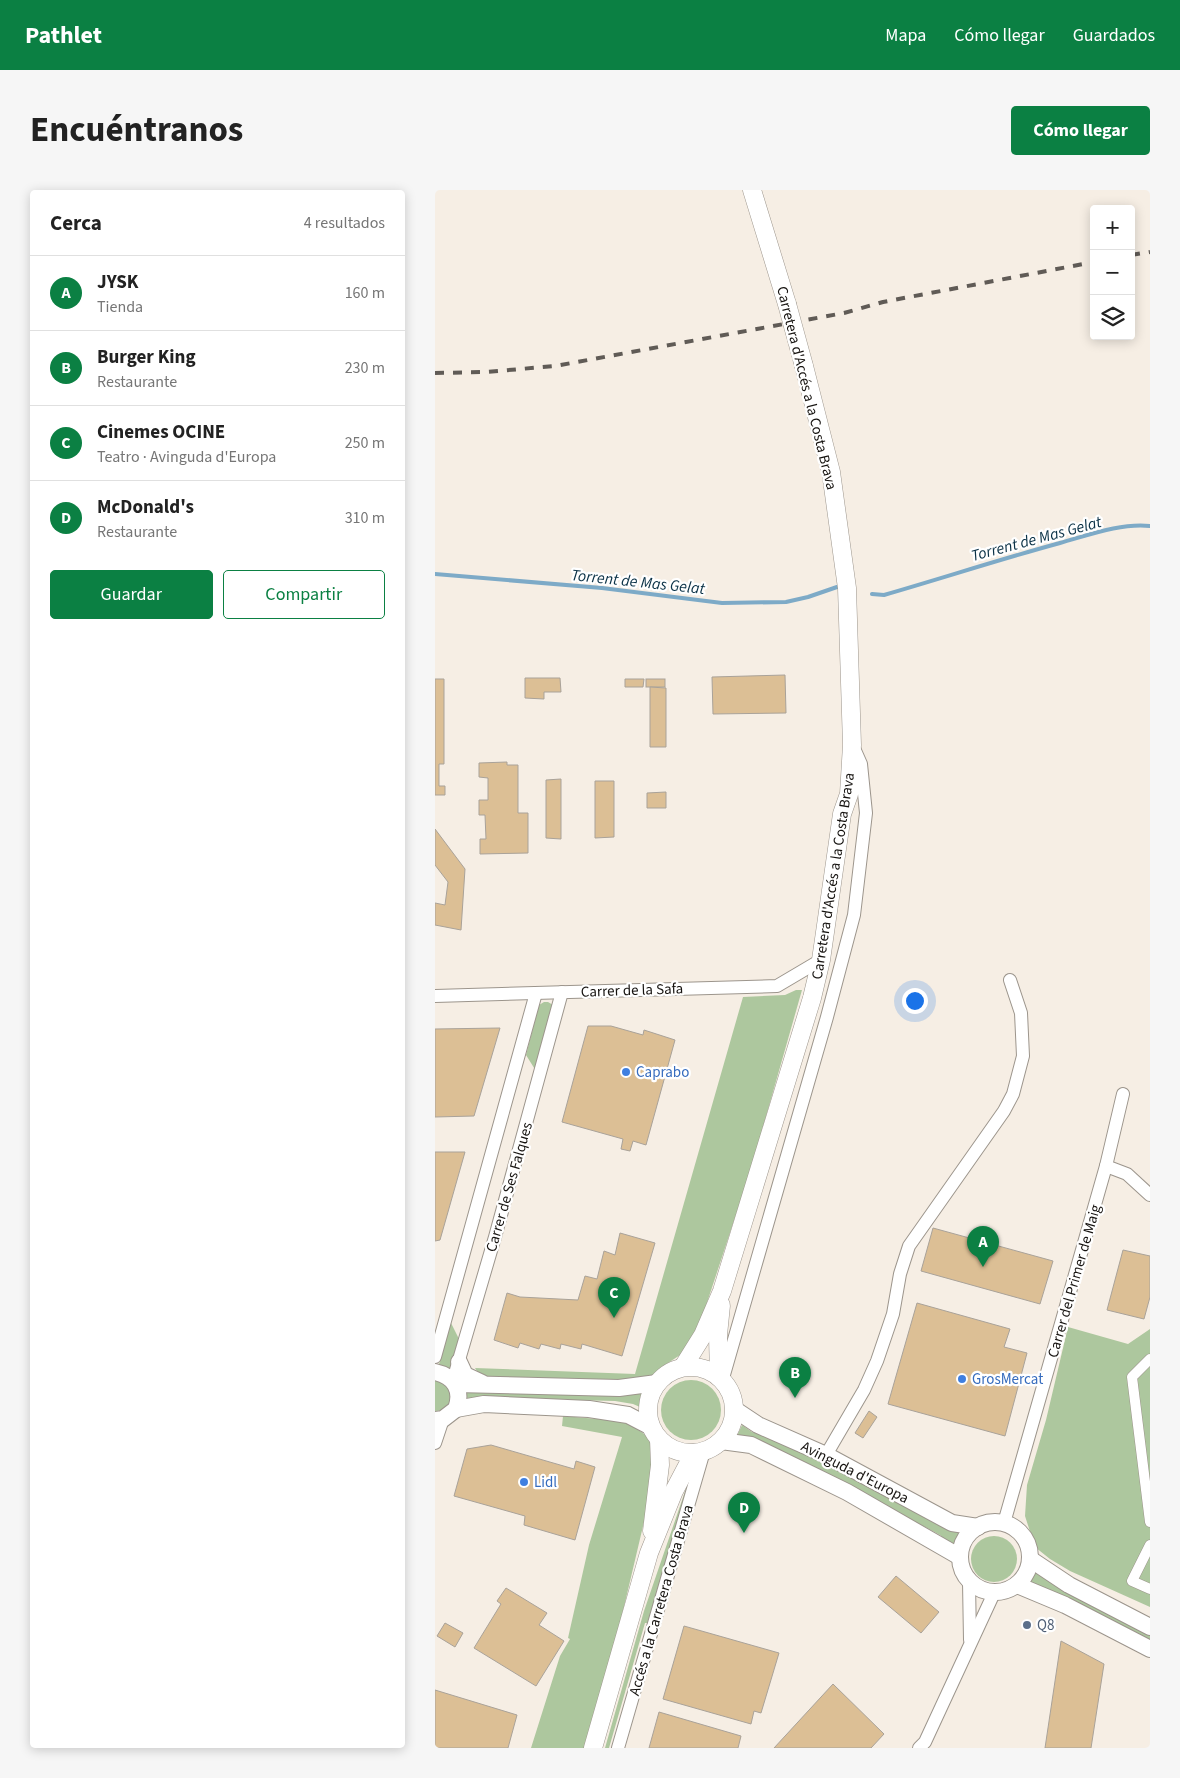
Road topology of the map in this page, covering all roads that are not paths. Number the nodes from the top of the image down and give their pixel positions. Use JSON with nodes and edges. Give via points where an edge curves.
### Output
{"nodes":[{"id":1,"x":752,"y":190,"type":"edge"},
{"id":2,"x":852,"y":745,"type":"junction"},
{"id":3,"x":866,"y":813,"type":"junction"},
{"id":4,"x":842,"y":814,"type":"junction"},
{"id":5,"x":821,"y":960,"type":"junction"},
{"id":6,"x":1010,"y":980,"type":"dead end"},
{"id":7,"x":562,"y":992,"type":"junction"},
{"id":8,"x":536,"y":993,"type":"junction"},
{"id":9,"x":435,"y":996,"type":"edge"},
{"id":10,"x":1123,"y":1094,"type":"dead end"},
{"id":11,"x":1106,"y":1166,"type":"junction"},
{"id":12,"x":1150,"y":1195,"type":"edge"},
{"id":13,"x":722,"y":1291,"type":"junction"},
{"id":14,"x":435,"y":1357,"type":"edge"},
{"id":15,"x":1150,"y":1359,"type":"edge"},
{"id":16,"x":459,"y":1362,"type":"junction"},
{"id":17,"x":683,"y":1367,"type":"junction"},
{"id":18,"x":435,"y":1372,"type":"edge"},
{"id":19,"x":720,"y":1378,"type":"junction"},
{"id":20,"x":454,"y":1382,"type":"junction"},
{"id":21,"x":657,"y":1383,"type":"junction"},
{"id":22,"x":484,"y":1384,"type":"junction"},
{"id":23,"x":734,"y":1409,"type":"junction"},
{"id":24,"x":445,"y":1416,"type":"edge"},
{"id":25,"x":655,"y":1433,"type":"junction"},
{"id":26,"x":721,"y":1441,"type":"junction"},
{"id":27,"x":435,"y":1443,"type":"edge"},
{"id":28,"x":699,"y":1452,"type":"junction"},
{"id":29,"x":826,"y":1455,"type":"junction"},
{"id":30,"x":1150,"y":1522,"type":"edge"},
{"id":31,"x":1004,"y":1523,"type":"junction"},
{"id":32,"x":978,"y":1527,"type":"junction"},
{"id":33,"x":1150,"y":1545,"type":"edge"},
{"id":34,"x":649,"y":1553,"type":"junction"},
{"id":35,"x":960,"y":1557,"type":"junction"},
{"id":36,"x":1030,"y":1559,"type":"junction"},
{"id":37,"x":969,"y":1582,"type":"junction"},
{"id":38,"x":1017,"y":1585,"type":"junction"},
{"id":39,"x":1150,"y":1589,"type":"edge"},
{"id":40,"x":994,"y":1593,"type":"junction"},
{"id":41,"x":1150,"y":1627,"type":"edge"},
{"id":42,"x":969,"y":1647,"type":"junction"},
{"id":43,"x":1150,"y":1649,"type":"edge"},
{"id":44,"x":593,"y":1748,"type":"edge"},
{"id":45,"x":618,"y":1748,"type":"edge"},
{"id":46,"x":919,"y":1748,"type":"edge"}],
"edges":[{"from":1,"to":2,"type":"main road","name":"Carretera d'Accés a la Costa Brava","bridge":true,"via":[[787,304],[831,472],[847,588]]},
{"from":2,"to":3,"type":"street","via":[[861,764]]},
{"from":2,"to":4,"type":"main road","name":"Carretera d'Accés a la Costa Brava","via":[[849,794]]},
{"from":3,"to":4,"type":"street","via":[[858,808]]},
{"from":3,"to":19,"type":"street","via":[[851,924],[827,1017]]},
{"from":4,"to":5,"type":"main road","name":"Carretera d'Accés a la Costa Brava"},
{"from":5,"to":7,"type":"street","name":"Carrer de la Safa","via":[[777,986]]},
{"from":5,"to":13,"type":"main road","name":"Carretera d'Accés a la Costa Brava"},
{"from":6,"to":29,"type":"street","via":[[1021,1013],[1023,1056],[1013,1094],[909,1246],[893,1314],[877,1361]]},
{"from":7,"to":8,"type":"street","name":"Carrer de la Safa"},
{"from":7,"to":16,"type":"street","name":"Carrer de Ses Falques"},
{"from":8,"to":9,"type":"street","name":"Carrer de la Safa"},
{"from":8,"to":14,"type":"street","name":"Carrer de Ses Falques"},
{"from":10,"to":11,"type":"street","name":"Carrer del Primer de Maig"},
{"from":11,"to":12,"type":"street","via":[[1127,1174]]},
{"from":11,"to":31,"type":"street","name":"Carrer del Primer de Maig"},
{"from":13,"to":17,"type":"main road","name":"Carretera d'Accés a la Costa Brava","via":[[703,1335]]},
{"from":13,"to":19,"type":"main road","name":"Carretera d'Accés a la Costa Brava","via":[[718,1335]]},
{"from":15,"to":30,"type":"street","via":[[1132,1377]]},
{"from":16,"to":20,"type":"street","name":"Carrer de Ses Falques"},
{"from":16,"to":22,"type":"street","via":[[465,1375]]},
{"from":17,"to":19,"type":"main road","via":[[704,1368]]},
{"from":17,"to":21,"type":"main road"},
{"from":18,"to":20,"type":"street","via":[[445,1374]]},
{"from":19,"to":23,"type":"main road","via":[[731,1395]]},
{"from":20,"to":22,"type":"street"},
{"from":20,"to":24,"type":"street","via":[[459,1394]]},
{"from":21,"to":22,"type":"street","via":[[619,1388]]},
{"from":21,"to":25,"type":"main road","via":[[650,1394],[647,1414]]},
{"from":23,"to":26,"type":"main road","via":[[731,1426]]},
{"from":23,"to":29,"type":"street","name":"Avinguda d'Europa","via":[[758,1425]]},
{"from":24,"to":25,"type":"street","via":[[485,1404],[589,1409],[628,1415]]},
{"from":24,"to":27,"type":"street"},
{"from":25,"to":28,"type":"main road","via":[[675,1450]]},
{"from":25,"to":34,"type":"main road","via":[[660,1465]]},
{"from":26,"to":28,"type":"main road"},
{"from":26,"to":35,"type":"street","name":"Avinguda d'Europa","via":[[751,1445],[847,1492]]},
{"from":28,"to":34,"type":"main road","via":[[674,1491]]},
{"from":28,"to":45,"type":"street","name":"Accés a la Carretera Costa Brava"},
{"from":29,"to":32,"type":"street","name":"Avinguda d'Europa","via":[[953,1523]]},
{"from":31,"to":32,"type":"street","via":[[991,1522]]},
{"from":31,"to":36,"type":"street","via":[[1020,1532],[1028,1545]]},
{"from":32,"to":35,"type":"street","via":[[965,1540]]},
{"from":33,"to":39,"type":"street","via":[[1132,1581]]},
{"from":34,"to":44,"type":"main road"},
{"from":35,"to":37,"type":"street","via":[[962,1570]]},
{"from":36,"to":38,"type":"street","via":[[1026,1574]]},
{"from":36,"to":41,"type":"street","via":[[1069,1585]]},
{"from":37,"to":40,"type":"street"},
{"from":37,"to":42,"type":"street"},
{"from":38,"to":40,"type":"street"},
{"from":38,"to":43,"type":"street","via":[[1065,1605]]},
{"from":40,"to":42,"type":"street"},
{"from":42,"to":46,"type":"street","via":[[925,1742]]}]}
